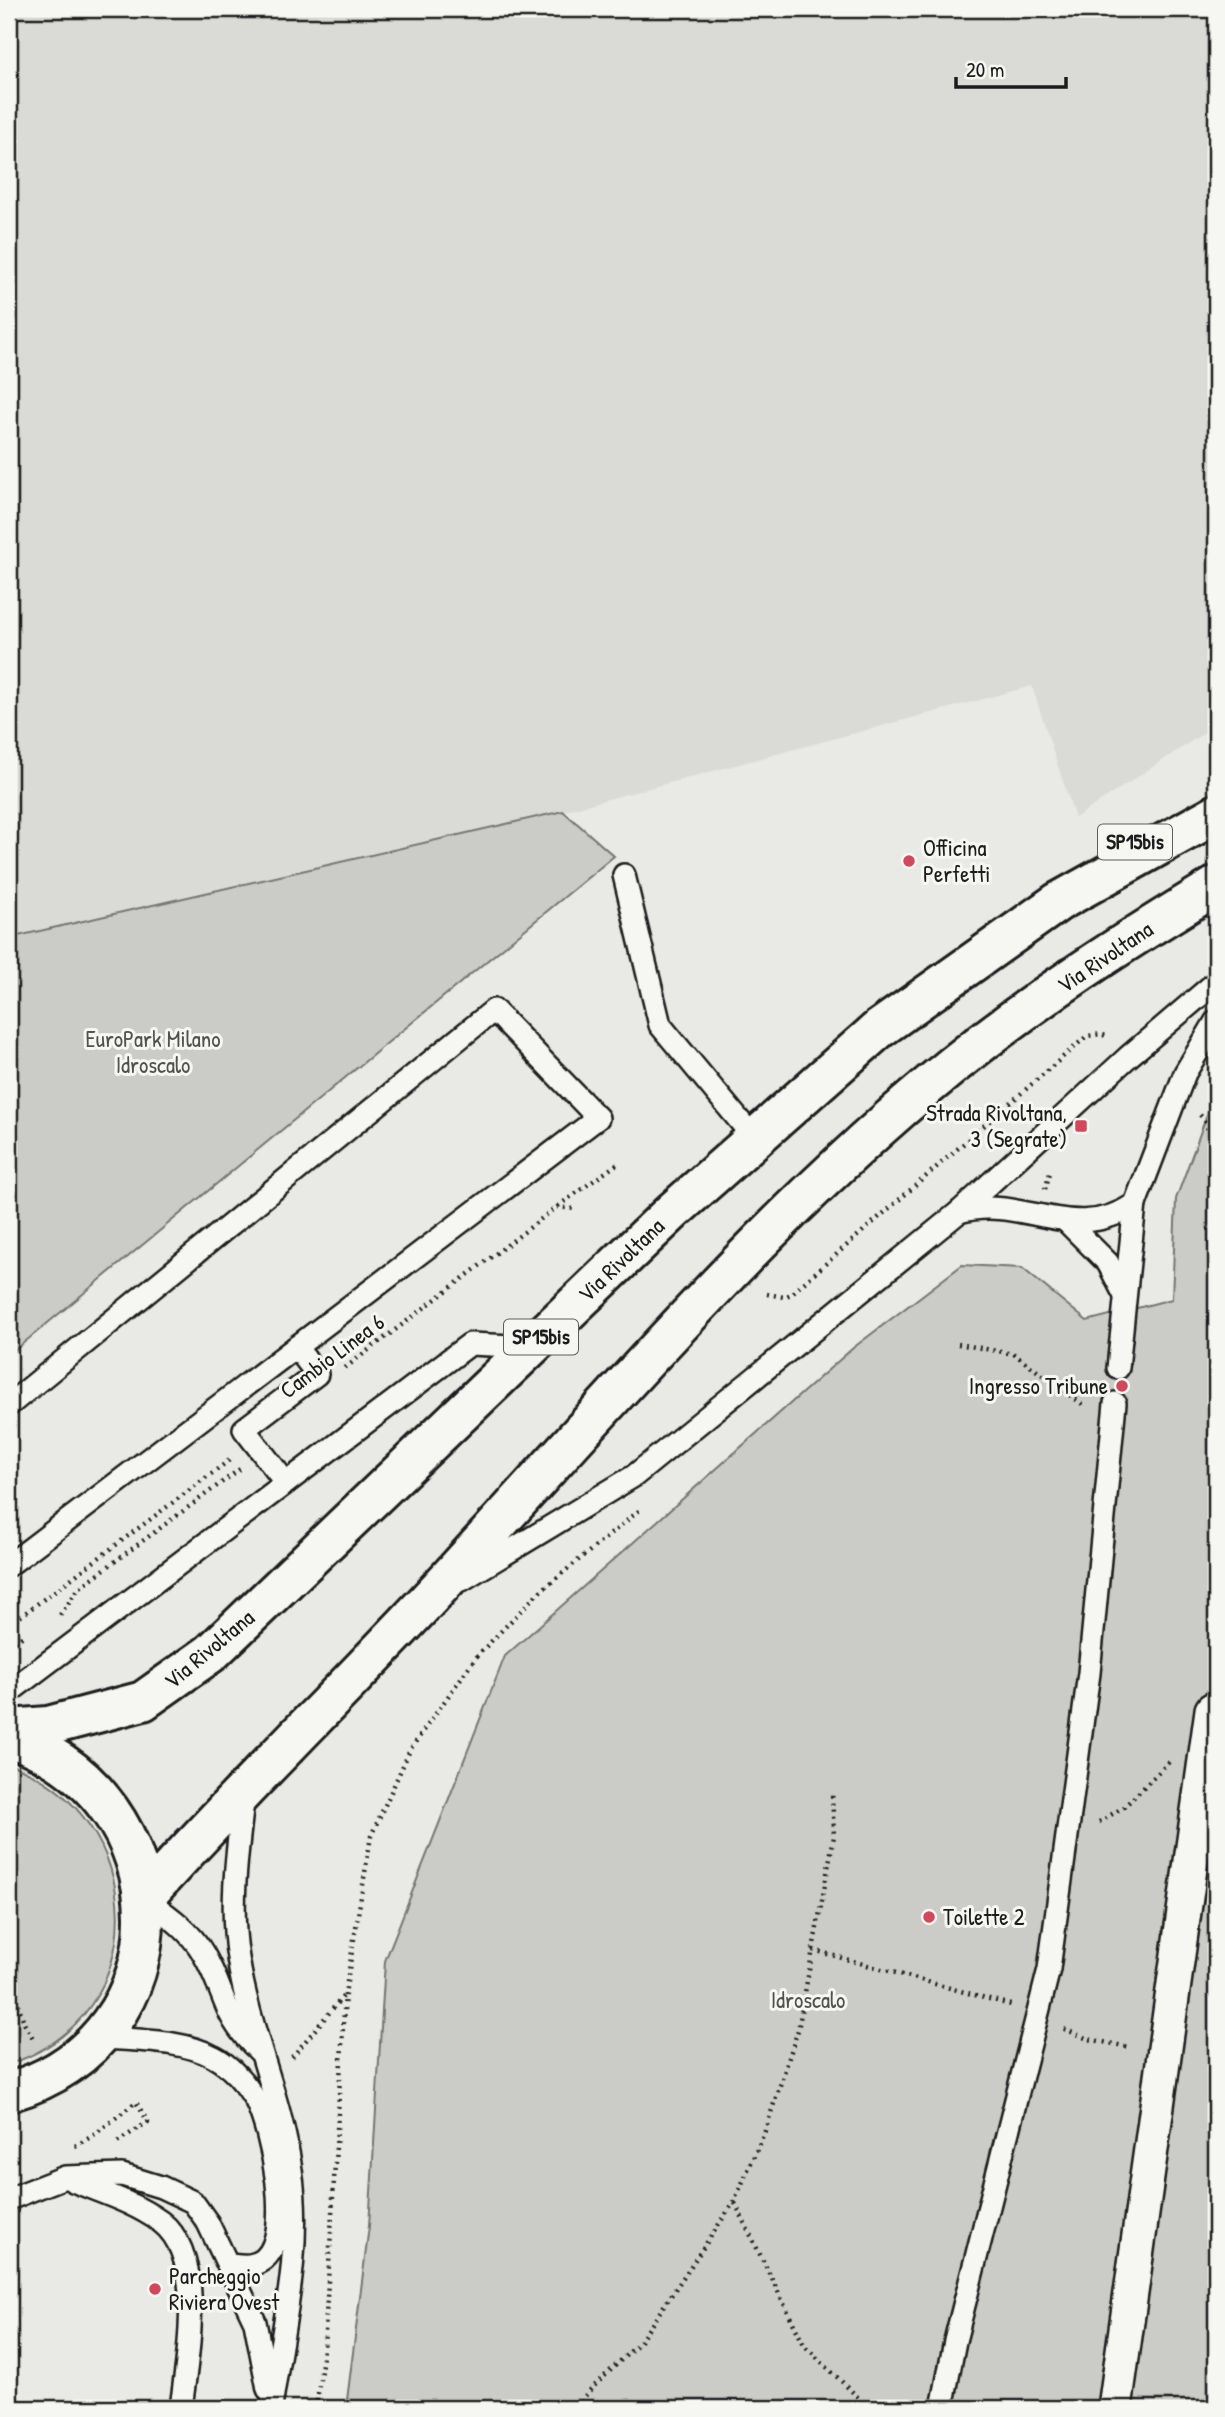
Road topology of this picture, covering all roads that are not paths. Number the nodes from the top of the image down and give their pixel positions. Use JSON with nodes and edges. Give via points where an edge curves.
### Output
{"nodes":[{"id":1,"x":1216,"y":789,"type":"edge"},
{"id":2,"x":1216,"y":814,"type":"edge"},
{"id":3,"x":624,"y":875,"type":"dead end"},
{"id":4,"x":1216,"y":886,"type":"edge"},
{"id":5,"x":1058,"y":902,"type":"junction"},
{"id":6,"x":1216,"y":982,"type":"edge"},
{"id":7,"x":1216,"y":1021,"type":"edge"},
{"id":8,"x":754,"y":1139,"type":"junction"},
{"id":9,"x":1135,"y":1204,"type":"junction"},
{"id":10,"x":959,"y":1212,"type":"junction"},
{"id":11,"x":1065,"y":1220,"type":"junction"},
{"id":12,"x":1124,"y":1294,"type":"junction"},
{"id":13,"x":296,"y":1347,"type":"junction"},
{"id":14,"x":531,"y":1347,"type":"junction"},
{"id":15,"x":1118,"y":1368,"type":"dead end"},
{"id":16,"x":1115,"y":1403,"type":"dead end"},
{"id":17,"x":9,"y":1405,"type":"edge"},
{"id":18,"x":286,"y":1483,"type":"junction"},
{"id":19,"x":9,"y":1565,"type":"edge"},
{"id":20,"x":427,"y":1601,"type":"junction"},
{"id":21,"x":9,"y":1692,"type":"edge"},
{"id":22,"x":1212,"y":1710,"type":"dead end"},
{"id":23,"x":9,"y":1729,"type":"edge"},
{"id":24,"x":9,"y":1737,"type":"edge"},
{"id":25,"x":244,"y":1791,"type":"junction"},
{"id":26,"x":144,"y":1898,"type":"junction"},
{"id":27,"x":97,"y":2037,"type":"junction"},
{"id":28,"x":259,"y":2052,"type":"junction"},
{"id":29,"x":9,"y":2092,"type":"edge"},
{"id":30,"x":65,"y":2177,"type":"junction"},
{"id":31,"x":9,"y":2199,"type":"edge"},
{"id":32,"x":228,"y":2264,"type":"junction"},
{"id":33,"x":181,"y":2408,"type":"edge"},
{"id":34,"x":271,"y":2408,"type":"edge"},
{"id":35,"x":943,"y":2408,"type":"edge"},
{"id":36,"x":1115,"y":2408,"type":"edge"}],
"edges":[{"from":1,"to":5,"type":"main road","number":"SP15bis","via":[[1154,828]]},
{"from":2,"to":5,"type":"main road","name":"Via Rivoltana"},
{"from":3,"to":8,"type":"lane","via":[[660,1024]]},
{"from":4,"to":20,"type":"main road","name":"Via Rivoltana","via":[[1114,948],[991,1036],[869,1138],[684,1323]]},
{"from":5,"to":8,"type":"main road","name":"Via Rivoltana","number":"SP15bis","via":[[878,1030]]},
{"from":6,"to":10,"type":"lane"},
{"from":7,"to":9,"type":"lane","via":[[1185,1073]]},
{"from":8,"to":14,"type":"main road","name":"Via Rivoltana","number":"SP15bis"},
{"from":9,"to":11,"type":"lane","via":[[1101,1221]]},
{"from":9,"to":12,"type":"lane"},
{"from":10,"to":11,"type":"lane","via":[[979,1207]]},
{"from":10,"to":20,"type":"lane","via":[[634,1476]]},
{"from":11,"to":12,"type":"lane","via":[[1108,1263]]},
{"from":12,"to":15,"type":"lane"},
{"from":13,"to":17,"type":"lane","via":[[598,1118],[494,1010]]},
{"from":13,"to":18,"type":"lane","via":[[317,1374],[244,1429]]},
{"from":13,"to":19,"type":"lane"},
{"from":14,"to":18,"type":"lane","via":[[470,1344]]},
{"from":14,"to":23,"type":"main road","name":"Via Rivoltana","number":"SP15bis","via":[[211,1653],[173,1681],[143,1701],[109,1712],[48,1726]]},
{"from":16,"to":35,"type":"lane","via":[[1077,1766],[1049,1969],[955,2341]]},
{"from":18,"to":21,"type":"lane"},
{"from":20,"to":25,"type":"main road","name":"Via Rivoltana"},
{"from":22,"to":36,"type":"street"},
{"from":24,"to":26,"type":"main road","via":[[60,1760],[105,1801],[134,1854]]},
{"from":25,"to":26,"type":"main road","name":"Via Rivoltana"},
{"from":25,"to":28,"type":"lane","via":[[237,1958]]},
{"from":26,"to":27,"type":"main road","via":[[143,1937],[135,1973],[120,2007]]},
{"from":26,"to":28,"type":"lane","via":[[191,1936],[212,1971],[231,2021]]},
{"from":27,"to":29,"type":"main road","via":[[55,2072]]},
{"from":27,"to":32,"type":"lane","via":[[214,2056],[256,2101],[271,2151],[279,2223],[265,2258],[251,2266]]},
{"from":28,"to":34,"type":"lane","via":[[280,2115],[292,2172],[294,2242]]},
{"from":30,"to":31,"type":"lane"},
{"from":30,"to":32,"type":"lane","via":[[122,2175],[193,2202]]},
{"from":30,"to":33,"type":"lane","via":[[143,2211],[163,2224],[180,2247],[190,2306]]},
{"from":32,"to":34,"type":"lane","via":[[255,2322]]}]}
